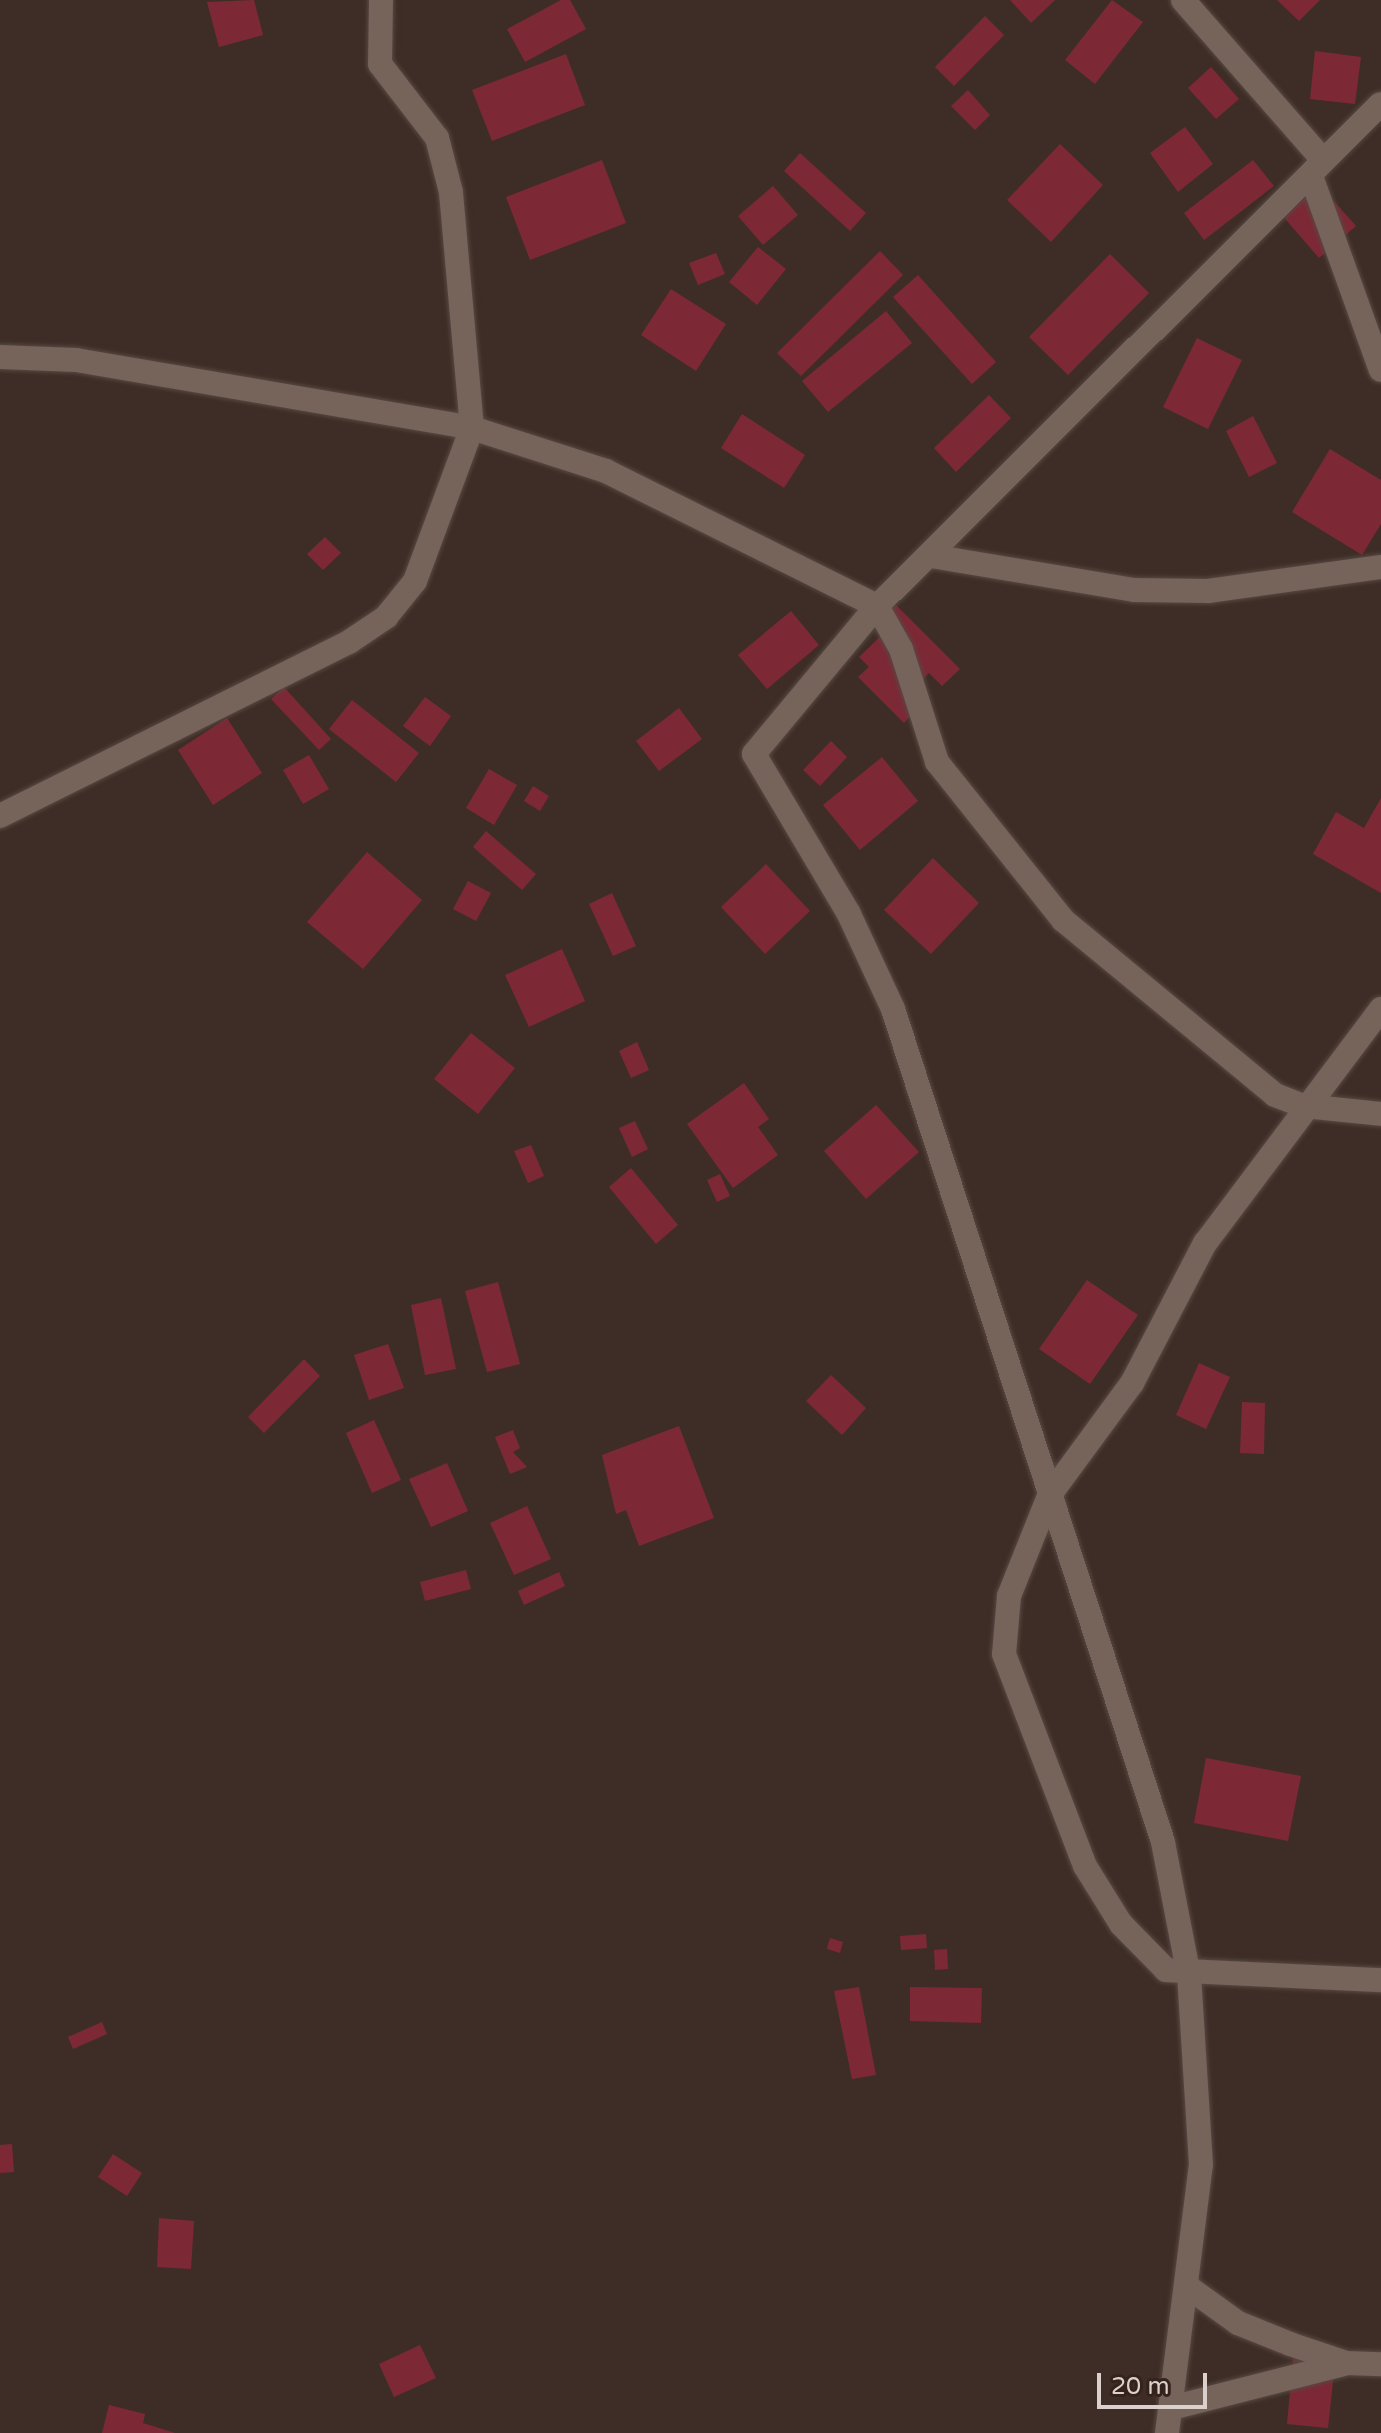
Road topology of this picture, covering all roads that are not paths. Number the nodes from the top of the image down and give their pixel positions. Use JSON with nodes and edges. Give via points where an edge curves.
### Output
{"nodes":[{"id":1,"x":381,"y":0,"type":"edge"},
{"id":2,"x":1183,"y":0,"type":"edge"},
{"id":3,"x":1381,"y":104,"type":"edge"},
{"id":4,"x":1317,"y":168,"type":"junction"},
{"id":5,"x":0,"y":357,"type":"edge"},
{"id":6,"x":1381,"y":370,"type":"edge"},
{"id":7,"x":472,"y":428,"type":"junction"},
{"id":8,"x":931,"y":556,"type":"junction"},
{"id":9,"x":1381,"y":567,"type":"edge"},
{"id":10,"x":877,"y":606,"type":"junction"},
{"id":11,"x":0,"y":816,"type":"edge"},
{"id":12,"x":1381,"y":1009,"type":"edge"},
{"id":13,"x":1304,"y":1106,"type":"junction"},
{"id":14,"x":1381,"y":1114,"type":"edge"},
{"id":15,"x":1049,"y":1496,"type":"junction"},
{"id":16,"x":1189,"y":1976,"type":"junction"},
{"id":17,"x":1381,"y":1980,"type":"edge"},
{"id":18,"x":1188,"y":2287,"type":"junction"},
{"id":19,"x":1346,"y":2363,"type":"junction"},
{"id":20,"x":1381,"y":2364,"type":"edge"},
{"id":21,"x":1171,"y":2408,"type":"junction"},
{"id":22,"x":1167,"y":2433,"type":"edge"}],
"edges":[{"from":1,"to":7,"type":"street","via":[[380,64],[437,138],[451,192]]},
{"from":2,"to":4,"type":"street"},
{"from":3,"to":4,"type":"street"},
{"from":4,"to":6,"type":"street"},
{"from":4,"to":8,"type":"street"},
{"from":5,"to":7,"type":"street","via":[[139,370]]},
{"from":7,"to":10,"type":"street","via":[[606,471]]},
{"from":7,"to":11,"type":"street","via":[[415,581],[386,617],[121,761]]},
{"from":8,"to":9,"type":"street","via":[[1134,590],[1208,591]]},
{"from":8,"to":10,"type":"street"},
{"from":10,"to":13,"type":"street","via":[[901,649],[937,762],[1013,862],[1063,920],[1227,1059]]},
{"from":10,"to":15,"type":"street","via":[[758,742],[756,766],[849,914],[893,1009]]},
{"from":12,"to":13,"type":"street"},
{"from":13,"to":14,"type":"street"},
{"from":13,"to":15,"type":"street","via":[[1205,1243],[1132,1383]]},
{"from":15,"to":16,"type":"street","via":[[1163,1842]]},
{"from":15,"to":16,"type":"street","via":[[1009,1596],[1004,1654],[1103,1898],[1166,1970]]},
{"from":16,"to":17,"type":"street"},
{"from":16,"to":18,"type":"street","via":[[1201,2165]]},
{"from":18,"to":19,"type":"street","via":[[1238,2323]]},
{"from":18,"to":21,"type":"street"},
{"from":19,"to":20,"type":"street"},
{"from":19,"to":21,"type":"street"},
{"from":21,"to":22,"type":"street"}]}
